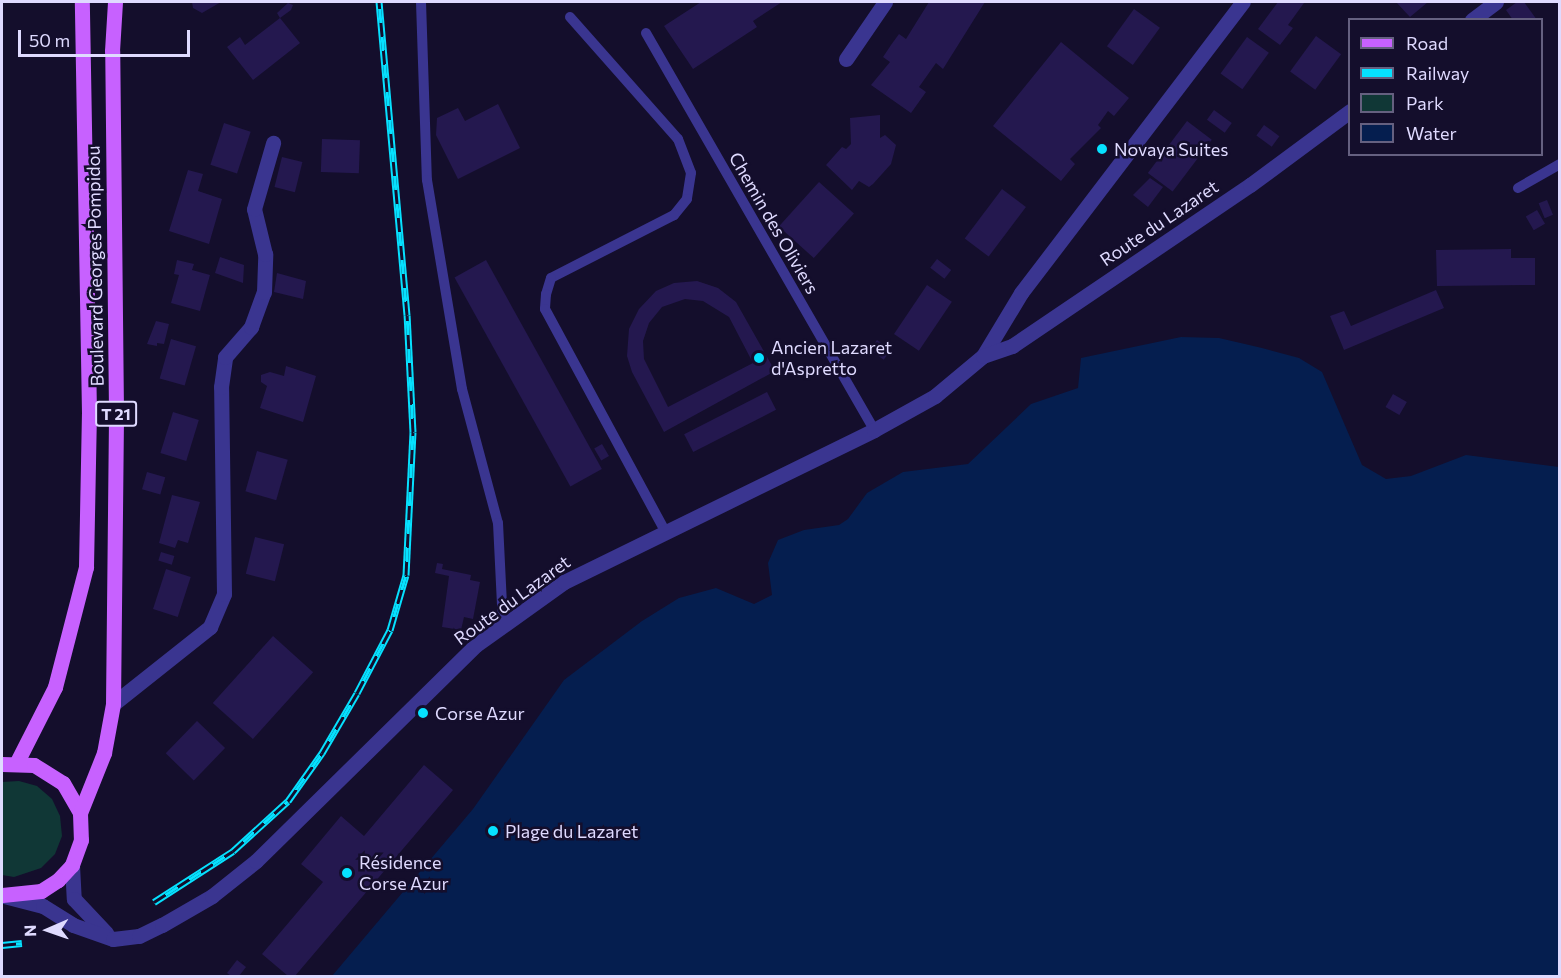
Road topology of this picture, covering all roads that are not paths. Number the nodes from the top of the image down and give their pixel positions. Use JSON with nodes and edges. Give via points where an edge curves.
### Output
{"nodes":[{"id":1,"x":82,"y":2,"type":"edge"},
{"id":2,"x":116,"y":2,"type":"edge"},
{"id":3,"x":421,"y":2,"type":"edge"},
{"id":4,"x":885,"y":2,"type":"edge"},
{"id":5,"x":1243,"y":2,"type":"edge"},
{"id":6,"x":1496,"y":2,"type":"edge"},
{"id":7,"x":570,"y":17,"type":"dead end"},
{"id":8,"x":1475,"y":18,"type":"edge"},
{"id":9,"x":646,"y":33,"type":"dead end"},
{"id":10,"x":846,"y":59,"type":"dead end"},
{"id":11,"x":1348,"y":112,"type":"edge"},
{"id":12,"x":273,"y":143,"type":"dead end"},
{"id":13,"x":1560,"y":164,"type":"edge"},
{"id":14,"x":1518,"y":188,"type":"dead end"},
{"id":15,"x":983,"y":357,"type":"junction"},
{"id":16,"x":874,"y":430,"type":"junction"},
{"id":17,"x":665,"y":531,"type":"junction"},
{"id":18,"x":502,"y":627,"type":"junction"},
{"id":19,"x":113,"y":704,"type":"junction"},
{"id":20,"x":9,"y":763,"type":"edge"},
{"id":21,"x":80,"y":813,"type":"junction"},
{"id":22,"x":72,"y":865,"type":"junction"},
{"id":23,"x":2,"y":895,"type":"edge"},
{"id":24,"x":113,"y":939,"type":"junction"}],
"edges":[{"from":1,"to":20,"type":"main road","name":"Boulevard Georges Pompidou","number":"T 21","via":[[89,412],[86,567],[55,687]]},
{"from":2,"to":19,"type":"main road","name":"Boulevard Georges Pompidou","number":"T 21","via":[[112,51],[116,412]]},
{"from":3,"to":18,"type":"lane","via":[[427,180],[462,389],[498,523]]},
{"from":4,"to":10,"type":"street"},
{"from":5,"to":15,"type":"street","name":"Route du Lazaret","via":[[1020,293]]},
{"from":6,"to":8,"type":"street"},
{"from":7,"to":17,"type":"lane","via":[[678,139],[691,173],[687,199],[674,215],[551,278],[546,294],[545,309]]},
{"from":9,"to":16,"type":"lane","name":"Chemin des Oliviers"},
{"from":11,"to":15,"type":"street","name":"Route du Lazaret","via":[[1012,346]]},
{"from":12,"to":19,"type":"street","via":[[254,209],[265,254],[264,292],[251,327],[225,357],[221,387],[224,594],[210,627]]},
{"from":13,"to":14,"type":"lane"},
{"from":15,"to":16,"type":"street","name":"Route du Lazaret","via":[[935,396]]},
{"from":16,"to":17,"type":"street","name":"Route du Lazaret"},
{"from":17,"to":18,"type":"street","name":"Route du Lazaret","via":[[564,582]]},
{"from":18,"to":24,"type":"street","name":"Route du Lazaret","via":[[476,645],[256,861],[212,896],[162,925],[139,936]]},
{"from":19,"to":21,"type":"main road","name":"Boulevard Georges Pompidou","number":"T 21","via":[[104,753]]},
{"from":20,"to":21,"type":"main road","via":[[34,765],[57,778]]},
{"from":21,"to":22,"type":"main road","via":[[81,840]]},
{"from":22,"to":23,"type":"main road","via":[[41,891]]},
{"from":22,"to":24,"type":"street","via":[[74,899]]},
{"from":23,"to":24,"type":"street","name":"Route du Lazaret","via":[[43,906],[73,925]]}]}
